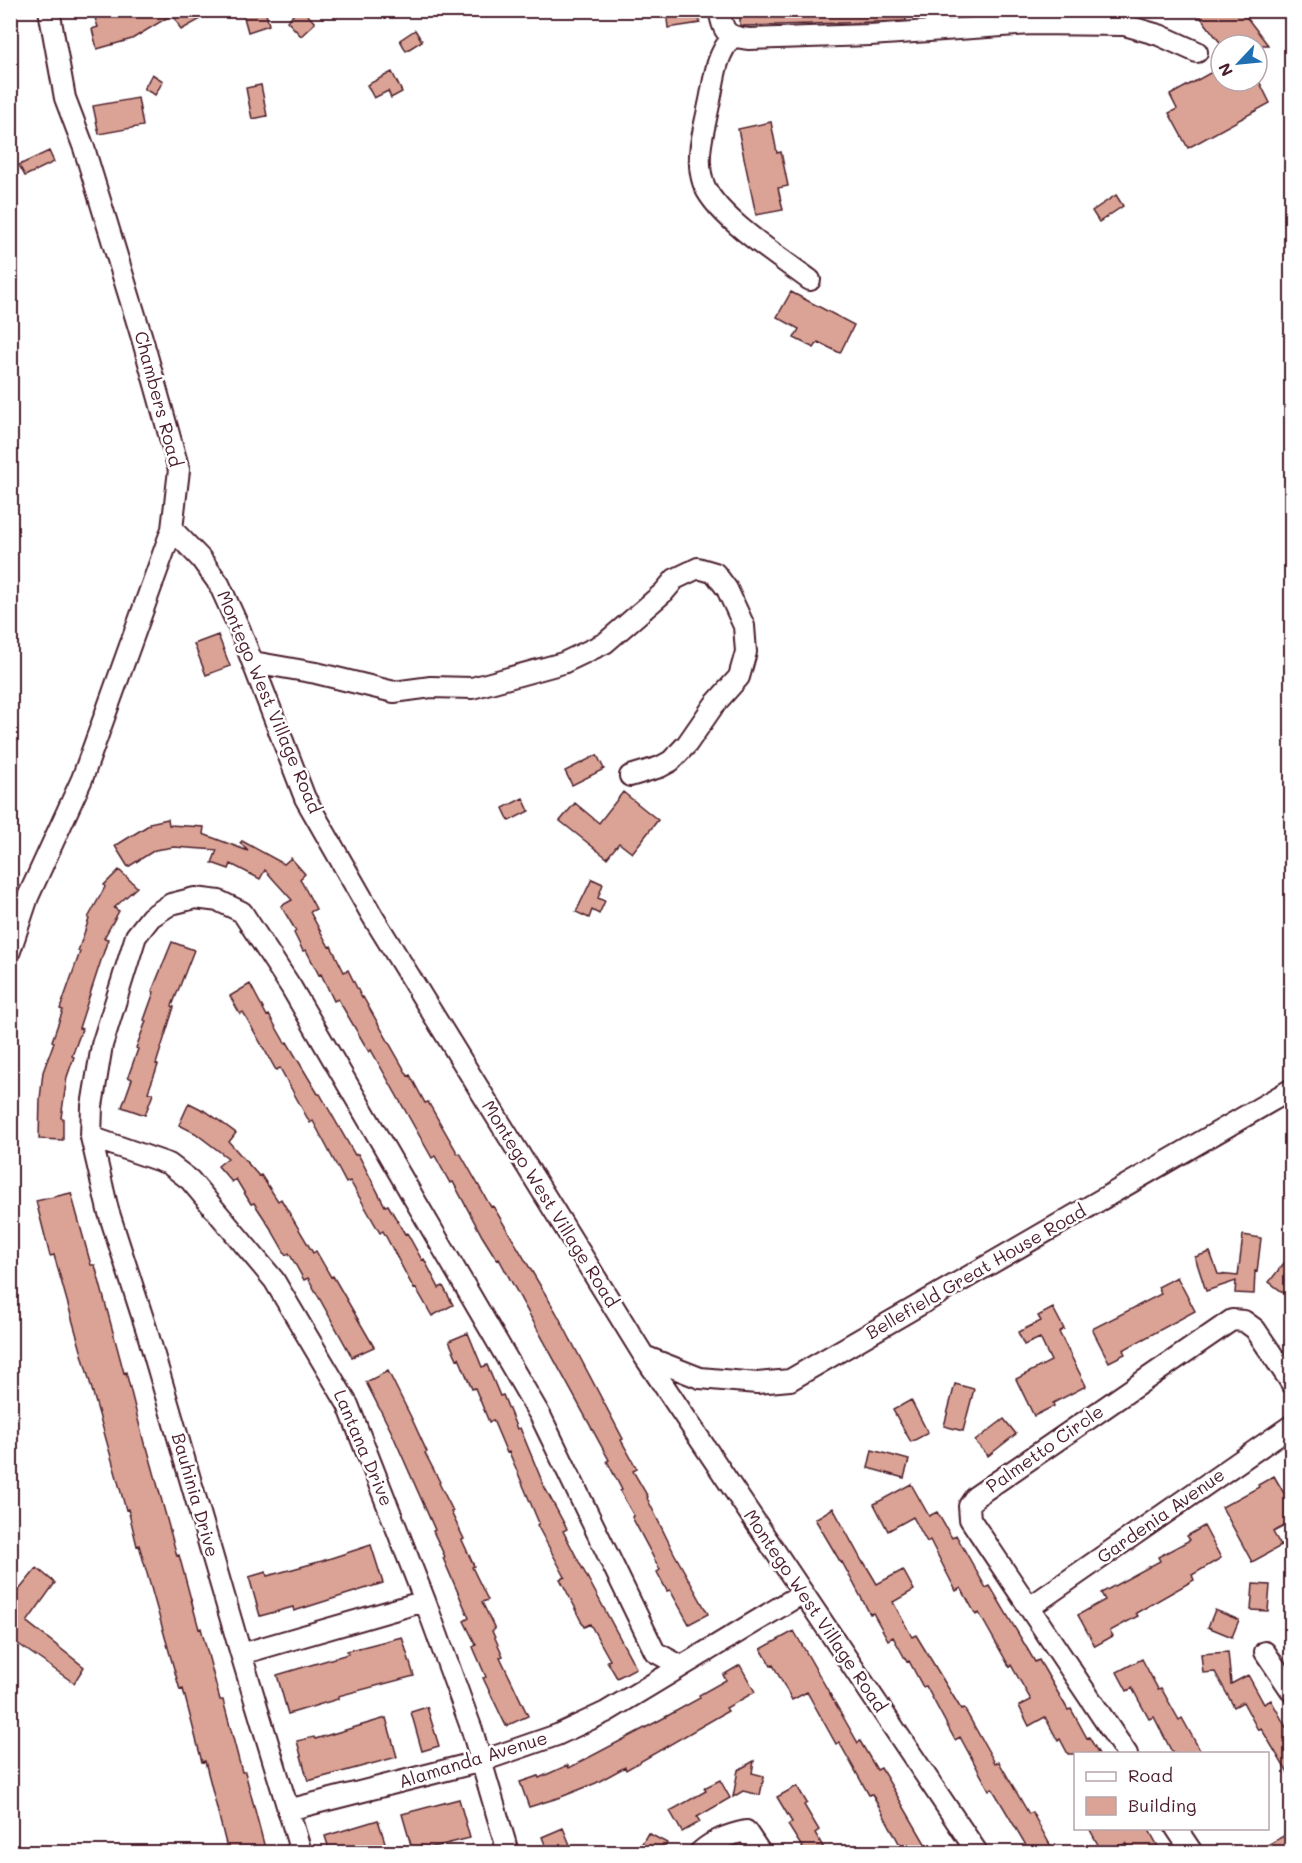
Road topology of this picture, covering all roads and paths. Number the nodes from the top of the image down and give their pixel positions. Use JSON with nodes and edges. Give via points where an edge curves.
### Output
{"nodes":[{"id":1,"x":49,"y":10,"type":"edge"},
{"id":2,"x":719,"y":10,"type":"edge"},
{"id":3,"x":732,"y":37,"type":"junction"},
{"id":4,"x":1197,"y":52,"type":"dead end"},
{"id":5,"x":810,"y":280,"type":"dead end"},
{"id":6,"x":172,"y":529,"type":"junction"},
{"id":7,"x":252,"y":662,"type":"junction"},
{"id":8,"x":630,"y":776,"type":"dead end"},
{"id":9,"x":10,"y":951,"type":"edge"},
{"id":10,"x":1292,"y":1089,"type":"edge"},
{"id":11,"x":91,"y":1137,"type":"junction"},
{"id":12,"x":644,"y":1356,"type":"junction"},
{"id":13,"x":1292,"y":1384,"type":"edge"},
{"id":14,"x":1292,"y":1425,"type":"edge"},
{"id":15,"x":803,"y":1593,"type":"junction"},
{"id":16,"x":424,"y":1601,"type":"junction"},
{"id":17,"x":1030,"y":1607,"type":"junction"},
{"id":18,"x":1265,"y":1652,"type":"dead end"},
{"id":19,"x":241,"y":1654,"type":"junction"},
{"id":20,"x":681,"y":1666,"type":"junction"},
{"id":21,"x":1292,"y":1692,"type":"edge"},
{"id":22,"x":1126,"y":1752,"type":"edge"},
{"id":23,"x":482,"y":1761,"type":"junction"},
{"id":24,"x":288,"y":1810,"type":"junction"},
{"id":25,"x":1177,"y":1830,"type":"edge"},
{"id":26,"x":301,"y":1852,"type":"edge"},
{"id":27,"x":508,"y":1852,"type":"edge"},
{"id":28,"x":700,"y":1852,"type":"edge"},
{"id":29,"x":759,"y":1852,"type":"edge"},
{"id":30,"x":977,"y":1852,"type":"edge"},
{"id":31,"x":1192,"y":1852,"type":"edge"}],
"edges":[{"from":1,"to":6,"type":"street","name":"Chambers Road","via":[[65,98],[84,148],[179,470]]},
{"from":2,"to":3,"type":"street","via":[[723,30]]},
{"from":3,"to":4,"type":"street","via":[[870,35],[1032,24],[1124,25]]},
{"from":3,"to":5,"type":"street","via":[[716,65],[699,156],[703,182],[714,204]]},
{"from":6,"to":7,"type":"street","name":"Montego West Village Road","via":[[219,584]]},
{"from":6,"to":9,"type":"street","name":"Chambers Road","via":[[82,779],[28,897]]},
{"from":7,"to":8,"type":"street","via":[[394,692],[431,687],[472,688],[563,663],[604,644],[675,579],[698,568],[715,573],[744,626],[746,652],[739,677],[671,761]]},
{"from":7,"to":12,"type":"street","name":"Montego West Village Road","via":[[305,798],[373,917]]},
{"from":10,"to":12,"type":"street","name":"Bellefield Great House Road","via":[[790,1380],[757,1383],[700,1378]]},
{"from":11,"to":16,"type":"street","name":"Lantana Drive","via":[[169,1164],[190,1180],[274,1280],[348,1405]]},
{"from":11,"to":19,"type":"street","name":"Bauhinia Drive","via":[[108,1210]]},
{"from":11,"to":20,"type":"street","name":"Bauhinia Drive","via":[[102,1045],[135,936],[151,917],[171,904],[195,898],[219,901],[242,912],[291,987],[541,1417],[655,1652]]},
{"from":12,"to":15,"type":"street","name":"Montego West Village Road"},
{"from":13,"to":17,"type":"street","name":"Palmetto Circle","via":[[1255,1329],[1244,1321],[1232,1320],[975,1497],[969,1506],[970,1519]]},
{"from":14,"to":17,"type":"street","name":"Gardenia Avenue"},
{"from":15,"to":20,"type":"street","name":"Alamanda Avenue"},
{"from":15,"to":30,"type":"street","name":"Montego West Village Road"},
{"from":16,"to":19,"type":"street"},
{"from":16,"to":23,"type":"street","name":"Lantana Drive"},
{"from":17,"to":22,"type":"street","name":"Palmetto Circle"},
{"from":18,"to":21,"type":"street"},
{"from":19,"to":24,"type":"street","name":"Bauhinia Drive"},
{"from":20,"to":23,"type":"street","name":"Alamanda Avenue","via":[[606,1712],[557,1735]]},
{"from":23,"to":24,"type":"street","name":"Alamanda Avenue"},
{"from":23,"to":27,"type":"street","name":"Lantana Drive"},
{"from":24,"to":26,"type":"street","name":"Bauhinia Drive"},
{"from":25,"to":31,"type":"street"},
{"from":28,"to":29,"type":"street","via":[[727,1835],[746,1831]]}]}
